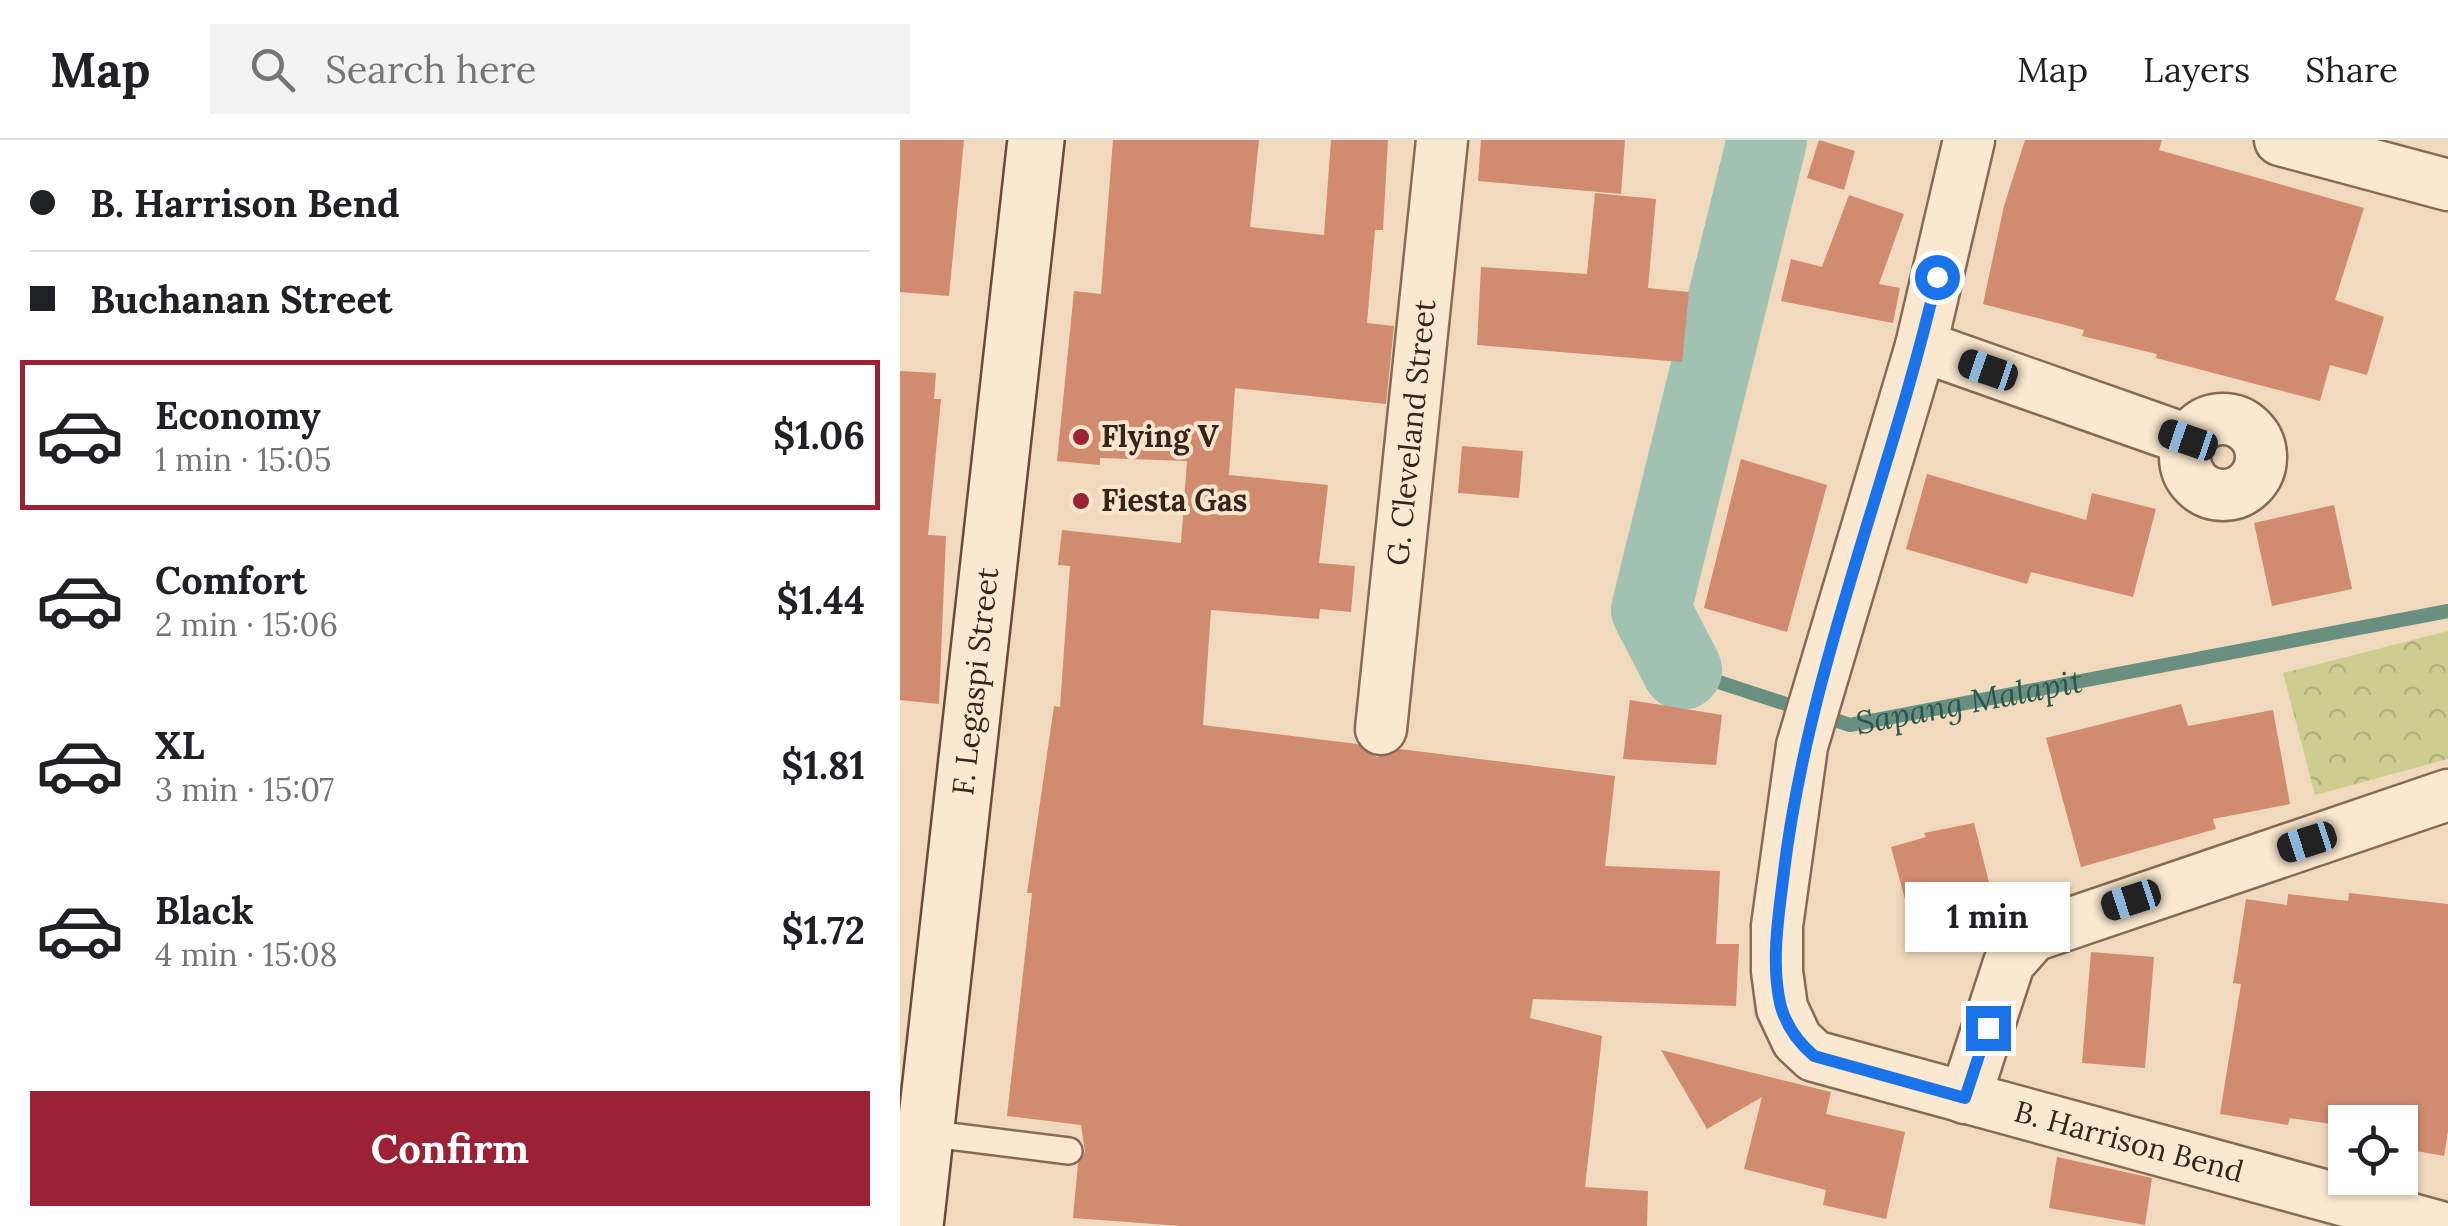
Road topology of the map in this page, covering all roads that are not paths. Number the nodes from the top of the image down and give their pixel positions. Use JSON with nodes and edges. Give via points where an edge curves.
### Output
{"nodes":[{"id":1,"x":1036,"y":140,"type":"edge"},
{"id":2,"x":1442,"y":140,"type":"edge"},
{"id":3,"x":1969,"y":140,"type":"edge"},
{"id":4,"x":2280,"y":140,"type":"edge"},
{"id":5,"x":2448,"y":185,"type":"edge"},
{"id":6,"x":1920,"y":346,"type":"junction"},
{"id":7,"x":2188,"y":440,"type":"dead end"},
{"id":8,"x":1381,"y":728,"type":"dead end"},
{"id":9,"x":2448,"y":795,"type":"edge"},
{"id":10,"x":1965,"y":1098,"type":"junction"},
{"id":11,"x":926,"y":1133,"type":"junction"},
{"id":12,"x":1069,"y":1151,"type":"dead end"},
{"id":13,"x":915,"y":1226,"type":"edge"},
{"id":14,"x":2437,"y":1226,"type":"edge"}],
"edges":[{"from":1,"to":11,"type":"main road","name":"F. Legaspi Street"},
{"from":2,"to":8,"type":"street","name":"G. Cleveland Street"},
{"from":3,"to":6,"type":"street","name":"B. Harrison Bend"},
{"from":4,"to":5,"type":"street"},
{"from":6,"to":7,"type":"street"},
{"from":6,"to":10,"type":"street","name":"B. Harrison Bend","via":[[1802,746],[1777,971],[1782,1008],[1797,1040],[1814,1056]]},
{"from":9,"to":10,"type":"street","via":[[2033,936],[2009,963]]},
{"from":10,"to":14,"type":"street","name":"B. Harrison Bend"},
{"from":11,"to":12,"type":"lane"},
{"from":11,"to":13,"type":"main road","name":"F. Legaspi Street"}]}
